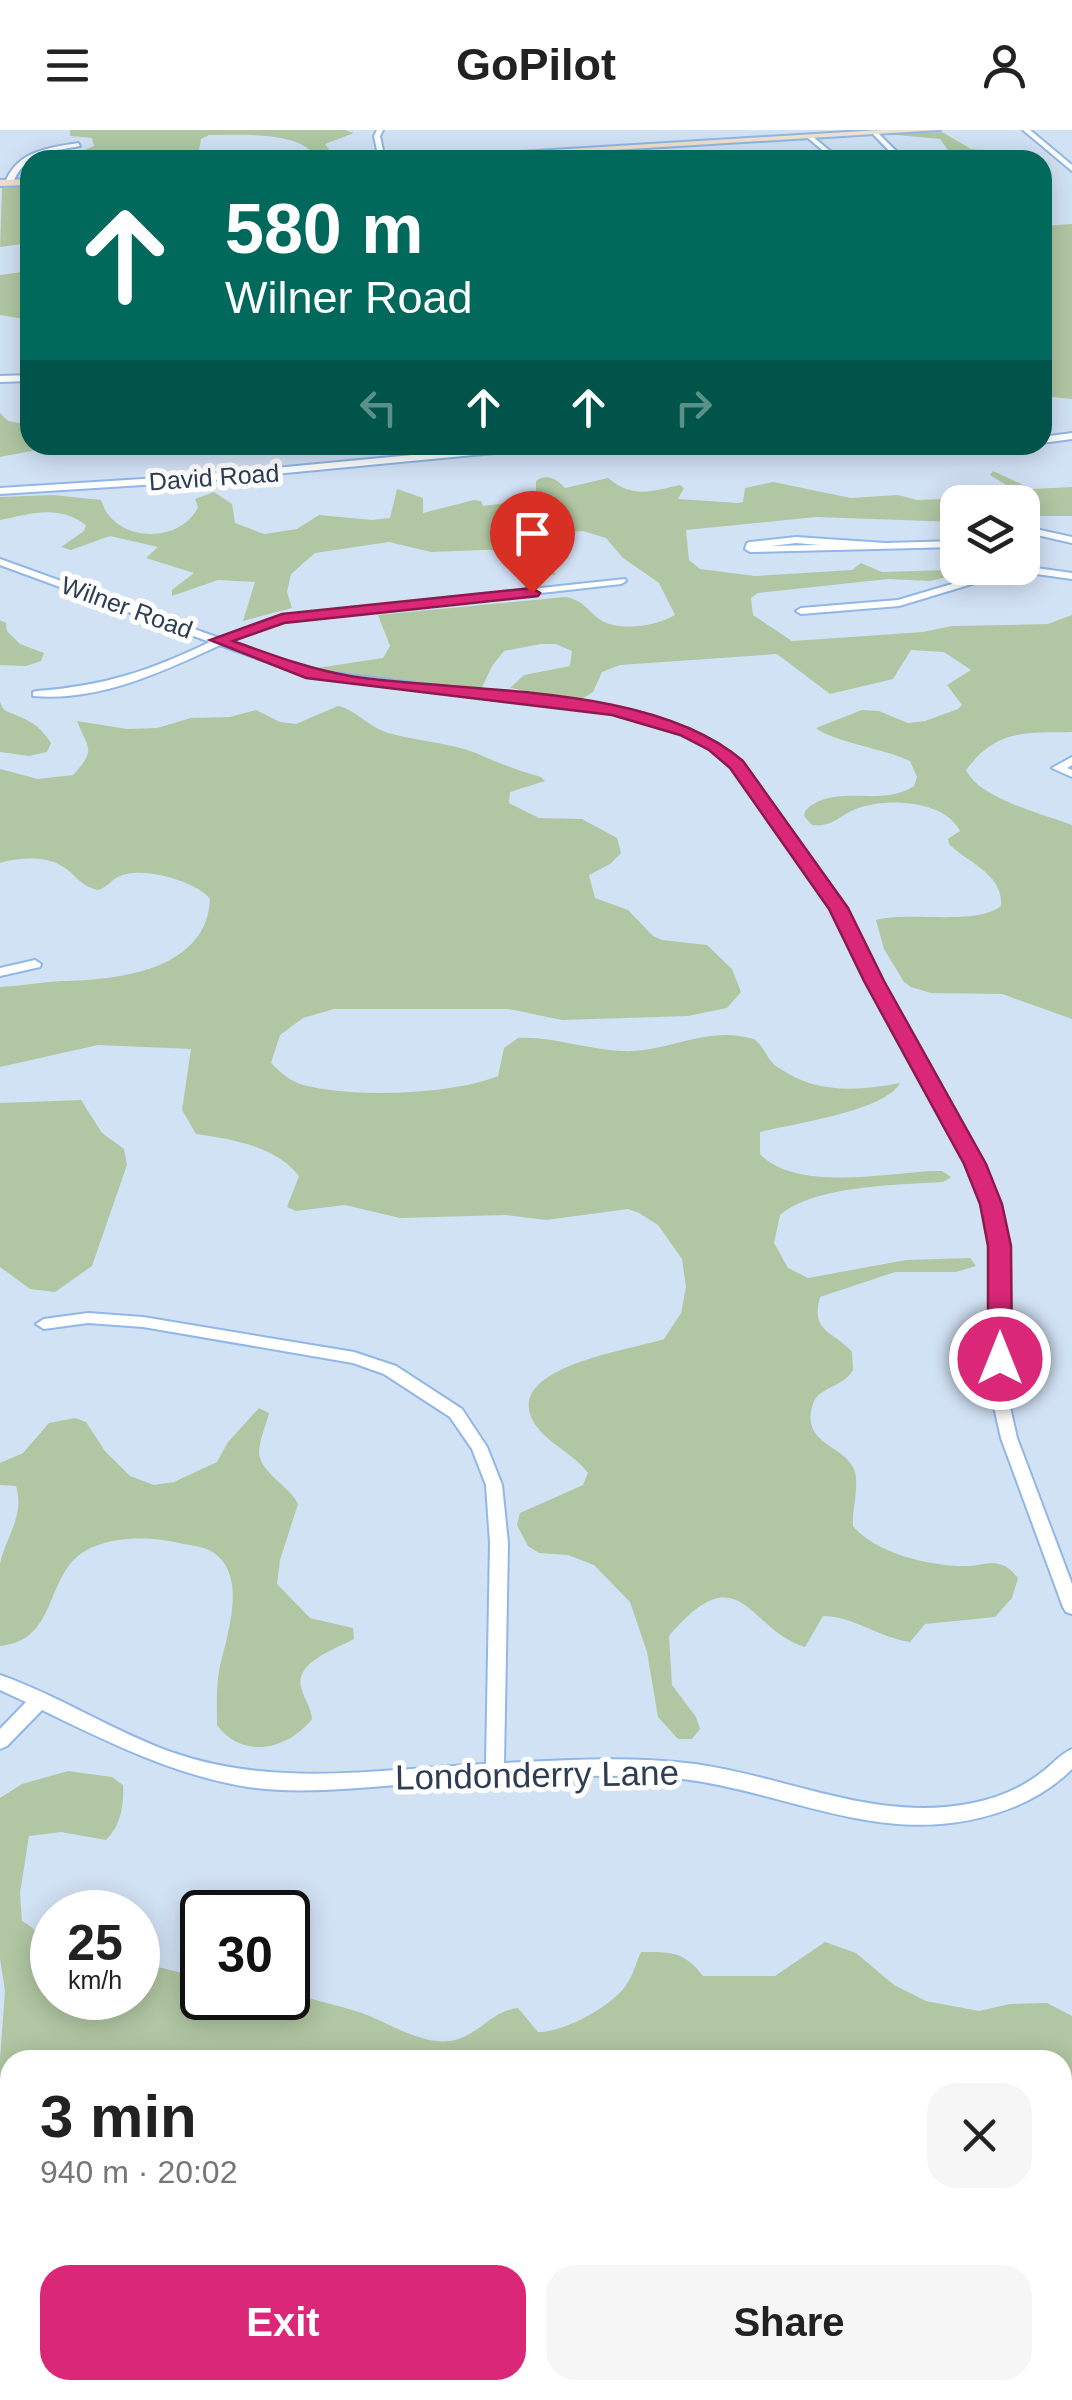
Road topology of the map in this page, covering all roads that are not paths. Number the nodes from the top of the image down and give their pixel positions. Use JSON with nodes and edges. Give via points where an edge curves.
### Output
{"nodes":[{"id":1,"x":935,"y":130,"type":"edge"},
{"id":2,"x":1026,"y":130,"type":"edge"},
{"id":3,"x":874,"y":134,"type":"junction"},
{"id":4,"x":810,"y":137,"type":"junction"},
{"id":5,"x":78,"y":145,"type":"dead end"},
{"id":6,"x":58,"y":150,"type":"edge"},
{"id":7,"x":575,"y":150,"type":"edge"},
{"id":8,"x":826,"y":150,"type":"edge"},
{"id":9,"x":891,"y":150,"type":"edge"},
{"id":10,"x":1067,"y":161,"type":"edge"},
{"id":11,"x":20,"y":162,"type":"edge"},
{"id":12,"x":1072,"y":169,"type":"edge"},
{"id":13,"x":4,"y":183,"type":"edge"},
{"id":14,"x":444,"y":455,"type":"edge"},
{"id":15,"x":0,"y":491,"type":"edge"},
{"id":16,"x":1040,"y":534,"type":"dead end"},
{"id":17,"x":1072,"y":540,"type":"edge"},
{"id":18,"x":940,"y":544,"type":"edge"},
{"id":19,"x":885,"y":546,"type":"junction"},
{"id":20,"x":0,"y":562,"type":"edge"},
{"id":21,"x":1040,"y":566,"type":"edge"},
{"id":22,"x":1040,"y":571,"type":"edge"},
{"id":23,"x":1072,"y":574,"type":"edge"},
{"id":24,"x":621,"y":581,"type":"dead end"},
{"id":25,"x":961,"y":585,"type":"edge"},
{"id":26,"x":800,"y":611,"type":"dead end"},
{"id":27,"x":218,"y":640,"type":"junction"},
{"id":28,"x":37,"y":694,"type":"dead end"},
{"id":29,"x":1072,"y":760,"type":"edge"},
{"id":30,"x":1072,"y":774,"type":"edge"},
{"id":31,"x":35,"y":964,"type":"dead end"},
{"id":32,"x":0,"y":972,"type":"edge"},
{"id":33,"x":44,"y":1324,"type":"dead end"},
{"id":34,"x":1072,"y":1608,"type":"edge"},
{"id":35,"x":0,"y":1682,"type":"edge"},
{"id":36,"x":40,"y":1700,"type":"junction"},
{"id":37,"x":0,"y":1741,"type":"edge"},
{"id":38,"x":1072,"y":1756,"type":"edge"},
{"id":39,"x":495,"y":1771,"type":"junction"}],
"edges":[{"from":1,"to":3,"type":"street"},
{"from":2,"to":10,"type":"street"},
{"from":3,"to":4,"type":"street"},
{"from":3,"to":9,"type":"street"},
{"from":4,"to":7,"type":"street"},
{"from":4,"to":8,"type":"street"},
{"from":5,"to":6,"type":"street"},
{"from":10,"to":12,"type":"street"},
{"from":11,"to":13,"type":"street"},
{"from":14,"to":15,"type":"street","name":"David Road"},
{"from":16,"to":17,"type":"street"},
{"from":18,"to":19,"type":"street"},
{"from":19,"to":19,"type":"street","via":[[763,552],[750,549],[796,540]]},
{"from":20,"to":27,"type":"street","name":"Wilner Road"},
{"from":21,"to":23,"type":"street"},
{"from":22,"to":23,"type":"street"},
{"from":24,"to":27,"type":"street","via":[[282,619]]},
{"from":25,"to":26,"type":"street","via":[[919,598]]},
{"from":27,"to":28,"type":"street","via":[[124,681]]},
{"from":27,"to":34,"type":"street","name":"Wilner Road","via":[[306,673],[614,710],[686,731],[736,765],[839,908],[991,1204],[999,1246],[1000,1398],[1026,1490]]},
{"from":29,"to":30,"type":"street","via":[[1058,768]]},
{"from":31,"to":32,"type":"street"},
{"from":33,"to":39,"type":"street","via":[[88,1318],[143,1322],[354,1358],[390,1370],[456,1414],[494,1485]]},
{"from":35,"to":36,"type":"street","name":"Londonderry Lane"},
{"from":36,"to":37,"type":"street"},
{"from":36,"to":39,"type":"street","name":"Londonderry Lane","via":[[180,1764],[232,1776],[292,1784]]},
{"from":38,"to":39,"type":"street","name":"Londonderry Lane","via":[[1024,1796],[989,1809],[934,1816],[868,1811],[664,1768]]}]}
